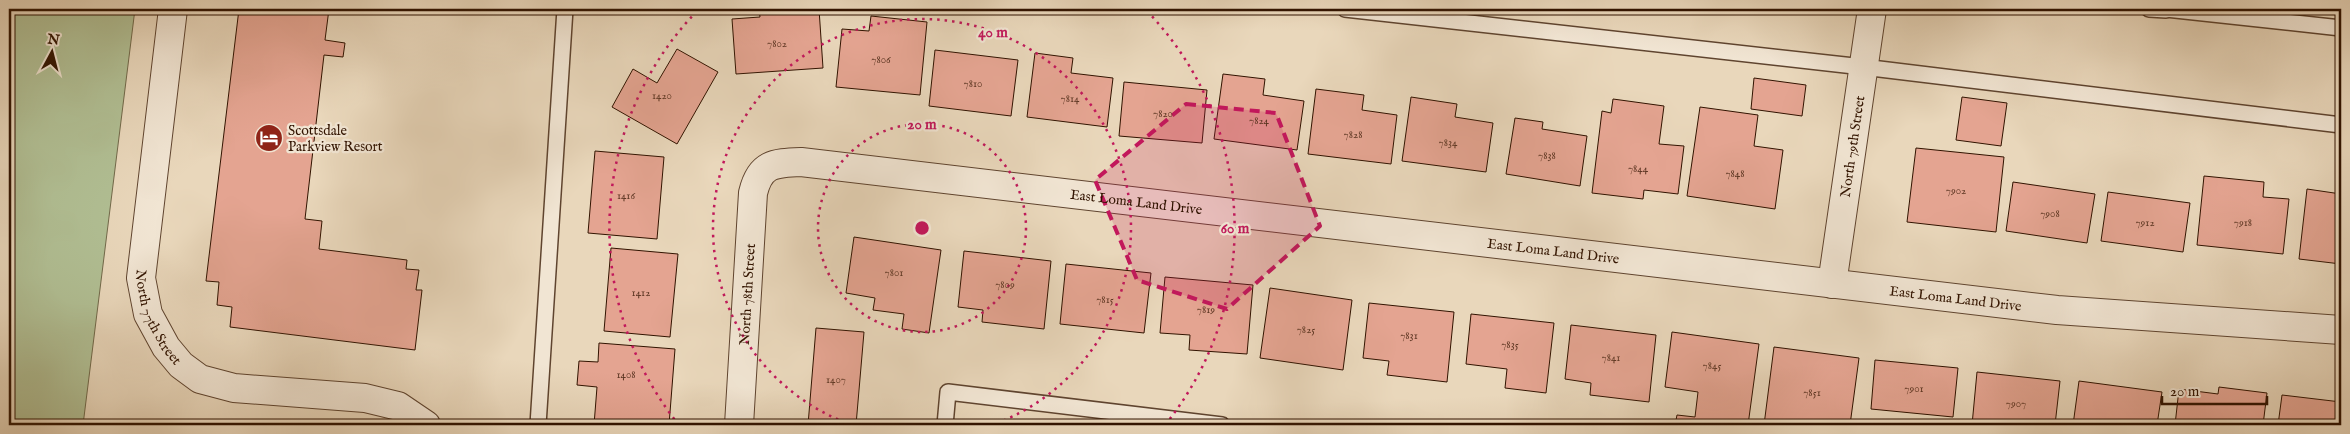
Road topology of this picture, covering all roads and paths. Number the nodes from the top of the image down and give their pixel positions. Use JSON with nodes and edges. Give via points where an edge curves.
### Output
{"nodes":[{"id":1,"x":173,"y":9,"type":"edge"},
{"id":2,"x":565,"y":9,"type":"edge"},
{"id":3,"x":1345,"y":9,"type":"edge"},
{"id":4,"x":1872,"y":9,"type":"edge"},
{"id":5,"x":2149,"y":9,"type":"edge"},
{"id":6,"x":2166,"y":9,"type":"edge"},
{"id":7,"x":2341,"y":28,"type":"edge"},
{"id":8,"x":1863,"y":67,"type":"junction"},
{"id":9,"x":2341,"y":125,"type":"edge"},
{"id":10,"x":766,"y":167,"type":"joint"},
{"id":11,"x":1832,"y":284,"type":"junction"},
{"id":12,"x":2341,"y":330,"type":"edge"},
{"id":13,"x":426,"y":425,"type":"edge"},
{"id":14,"x":538,"y":425,"type":"edge"},
{"id":15,"x":740,"y":425,"type":"edge"},
{"id":16,"x":945,"y":425,"type":"edge"},
{"id":17,"x":1222,"y":425,"type":"edge"}],
"edges":[{"from":1,"to":13,"type":"street","name":"North 77th Street","via":[[141,278],[148,314],[166,347],[200,379],[234,388],[365,398],[398,406]]},
{"from":2,"to":14,"type":"lane"},
{"from":3,"to":8,"type":"lane"},
{"from":4,"to":8,"type":"street","name":"North 79th Street"},
{"from":5,"to":6,"type":"lane"},
{"from":6,"to":7,"type":"lane"},
{"from":8,"to":9,"type":"lane"},
{"from":8,"to":11,"type":"street","name":"North 79th Street"},
{"from":10,"to":11,"type":"street","name":"East Loma Land Drive","via":[[782,162],[801,162]]},
{"from":10,"to":15,"type":"street","name":"North 78th Street","via":[[756,179],[753,193]]},
{"from":11,"to":12,"type":"street","name":"East Loma Land Drive","via":[[2057,310]]},
{"from":16,"to":17,"type":"lane","via":[[948,392]]}]}
